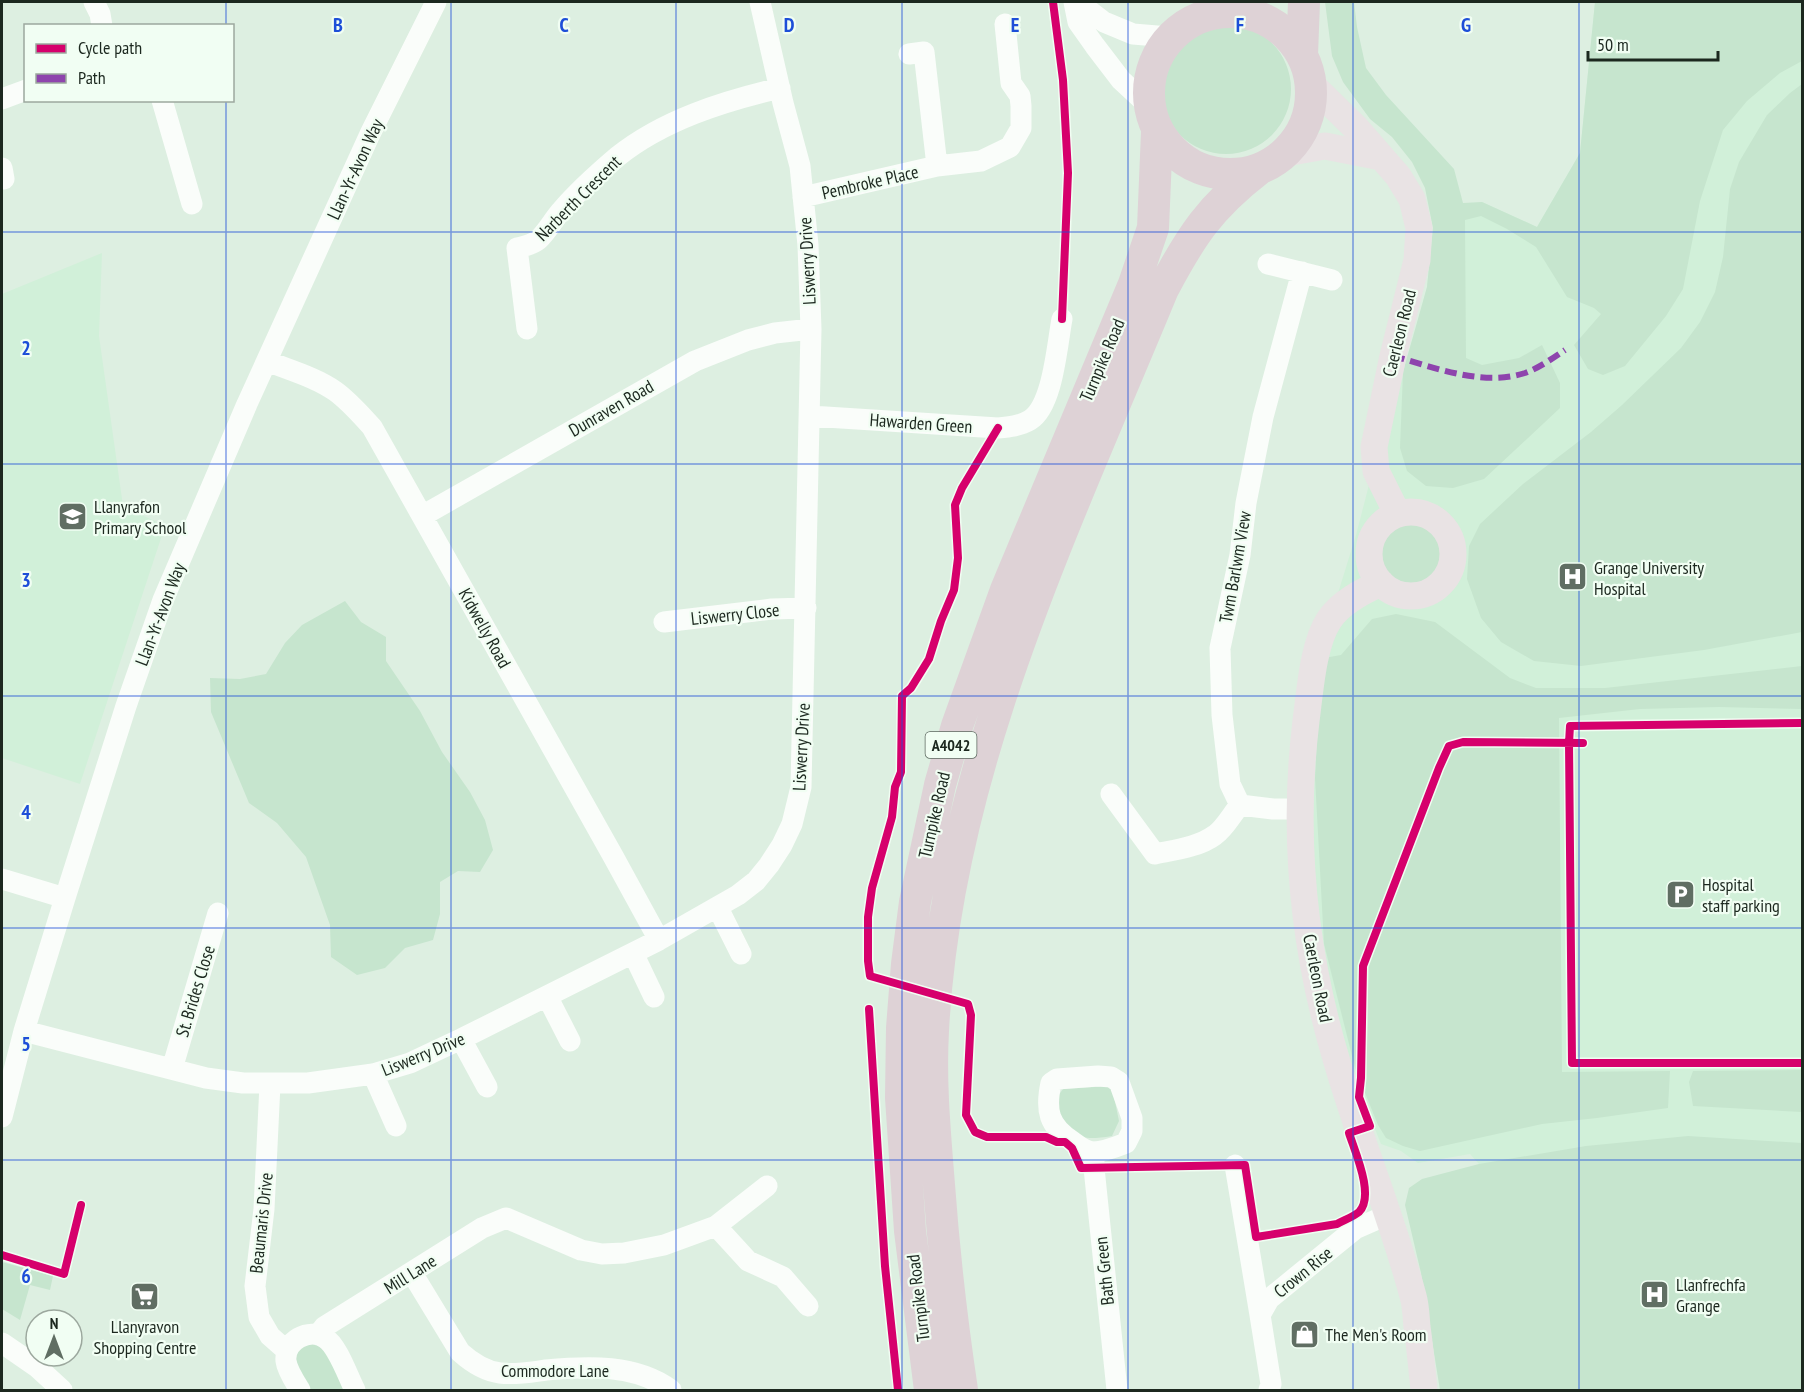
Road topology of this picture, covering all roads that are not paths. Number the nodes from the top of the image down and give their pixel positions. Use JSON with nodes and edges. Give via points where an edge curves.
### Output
{"nodes":[{"id":1,"x":94,"y":2,"type":"edge"},
{"id":2,"x":435,"y":2,"type":"edge"},
{"id":3,"x":760,"y":2,"type":"edge"},
{"id":4,"x":1076,"y":2,"type":"edge"},
{"id":5,"x":1304,"y":2,"type":"edge"},
{"id":6,"x":1202,"y":10,"type":"edge"},
{"id":7,"x":102,"y":24,"type":"edge"},
{"id":8,"x":1005,"y":24,"type":"dead end"},
{"id":9,"x":1169,"y":38,"type":"junction"},
{"id":10,"x":909,"y":54,"type":"dead end"},
{"id":11,"x":1302,"y":55,"type":"junction"},
{"id":12,"x":1311,"y":84,"type":"junction"},
{"id":13,"x":780,"y":88,"type":"junction"},
{"id":14,"x":24,"y":91,"type":"edge"},
{"id":15,"x":2,"y":99,"type":"edge"},
{"id":16,"x":163,"y":102,"type":"edge"},
{"id":17,"x":1153,"y":119,"type":"junction"},
{"id":18,"x":1286,"y":153,"type":"junction"},
{"id":19,"x":1381,"y":158,"type":"junction"},
{"id":20,"x":937,"y":166,"type":"junction"},
{"id":21,"x":1257,"y":170,"type":"junction"},
{"id":22,"x":803,"y":197,"type":"junction"},
{"id":23,"x":192,"y":204,"type":"dead end"},
{"id":24,"x":1268,"y":264,"type":"dead end"},
{"id":25,"x":1302,"y":272,"type":"junction"},
{"id":26,"x":1332,"y":280,"type":"dead end"},
{"id":27,"x":1062,"y":320,"type":"dead end"},
{"id":28,"x":527,"y":329,"type":"dead end"},
{"id":29,"x":811,"y":329,"type":"junction"},
{"id":30,"x":267,"y":361,"type":"junction"},
{"id":31,"x":810,"y":416,"type":"junction"},
{"id":32,"x":1397,"y":513,"type":"junction"},
{"id":33,"x":422,"y":516,"type":"junction"},
{"id":34,"x":1381,"y":583,"type":"junction"},
{"id":35,"x":806,"y":608,"type":"junction"},
{"id":36,"x":664,"y":622,"type":"dead end"},
{"id":37,"x":1111,"y":794,"type":"dead end"},
{"id":38,"x":1240,"y":805,"type":"junction"},
{"id":39,"x":1300,"y":809,"type":"junction"},
{"id":40,"x":2,"y":879,"type":"edge"},
{"id":41,"x":65,"y":898,"type":"junction"},
{"id":42,"x":718,"y":908,"type":"junction"},
{"id":43,"x":218,"y":913,"type":"dead end"},
{"id":44,"x":659,"y":940,"type":"junction"},
{"id":45,"x":633,"y":953,"type":"junction"},
{"id":46,"x":741,"y":954,"type":"dead end"},
{"id":47,"x":548,"y":996,"type":"junction"},
{"id":48,"x":654,"y":997,"type":"dead end"},
{"id":49,"x":24,"y":1031,"type":"junction"},
{"id":50,"x":461,"y":1039,"type":"junction"},
{"id":51,"x":570,"y":1041,"type":"dead end"},
{"id":52,"x":172,"y":1069,"type":"junction"},
{"id":53,"x":373,"y":1074,"type":"junction"},
{"id":54,"x":270,"y":1084,"type":"junction"},
{"id":55,"x":487,"y":1087,"type":"dead end"},
{"id":56,"x":2,"y":1118,"type":"edge"},
{"id":57,"x":396,"y":1126,"type":"dead end"},
{"id":58,"x":1094,"y":1152,"type":"dead end"},
{"id":59,"x":1235,"y":1166,"type":"dead end"},
{"id":60,"x":767,"y":1186,"type":"dead end"},
{"id":61,"x":1387,"y":1215,"type":"junction"},
{"id":62,"x":716,"y":1226,"type":"junction"},
{"id":63,"x":412,"y":1273,"type":"junction"},
{"id":64,"x":808,"y":1306,"type":"dead end"},
{"id":65,"x":1260,"y":1315,"type":"junction"},
{"id":66,"x":318,"y":1335,"type":"junction"},
{"id":67,"x":2,"y":1343,"type":"edge"},
{"id":68,"x":287,"y":1351,"type":"junction"},
{"id":69,"x":62,"y":1390,"type":"edge"},
{"id":70,"x":300,"y":1390,"type":"edge"},
{"id":71,"x":355,"y":1390,"type":"edge"},
{"id":72,"x":671,"y":1390,"type":"edge"},
{"id":73,"x":930,"y":1390,"type":"edge"},
{"id":74,"x":962,"y":1390,"type":"edge"},
{"id":75,"x":1117,"y":1390,"type":"edge"},
{"id":76,"x":1269,"y":1390,"type":"edge"},
{"id":77,"x":1424,"y":1390,"type":"edge"}],
"edges":[{"from":1,"to":7,"type":"street"},
{"from":2,"to":30,"type":"street","name":"Llan-Yr-Avon Way"},
{"from":3,"to":13,"type":"street","name":"Liswerry Drive"},
{"from":4,"to":9,"type":"street","via":[[1104,22],[1133,34]]},
{"from":4,"to":17,"type":"street","via":[[1078,22]]},
{"from":5,"to":11,"type":"highway"},
{"from":6,"to":9,"type":"highway"},
{"from":6,"to":11,"type":"highway","via":[[1244,12],[1268,21],[1287,35]]},
{"from":8,"to":20,"type":"street","name":"Pembroke Place","via":[[1011,83],[1020,96],[1021,128],[1010,147],[981,161]]},
{"from":9,"to":17,"type":"highway","via":[[1151,70],[1148,88]]},
{"from":10,"to":20,"type":"street","name":"Pembroke Place","via":[[924,52]]},
{"from":11,"to":12,"type":"highway"},
{"from":12,"to":18,"type":"highway","via":[[1310,109],[1301,133]]},
{"from":12,"to":19,"type":"main road","name":"Caerleon Road"},
{"from":13,"to":22,"type":"street","name":"Liswerry Drive","via":[[800,166]]},
{"from":13,"to":28,"type":"street","name":"Narberth Crescent","via":[[718,105],[638,142],[577,194],[539,239],[517,248]]},
{"from":14,"to":15,"type":"street"},
{"from":16,"to":23,"type":"street"},
{"from":17,"to":21,"type":"highway","via":[[1175,154],[1200,170],[1229,175]]},
{"from":17,"to":73,"type":"highway","name":"Turnpike Road","number":"A4042","via":[[1153,228],[1134,284],[1006,590],[957,726],[915,902],[902,1028],[901,1098],[910,1231]]},
{"from":18,"to":19,"type":"main road","via":[[1325,146]]},
{"from":18,"to":21,"type":"highway"},
{"from":19,"to":32,"type":"main road","name":"Caerleon Road","via":[[1412,199],[1419,228],[1417,260],[1374,447],[1376,471]]},
{"from":20,"to":22,"type":"street","name":"Pembroke Place"},
{"from":21,"to":74,"type":"highway","name":"Turnpike Road","number":"A4042","via":[[1209,214],[1163,289],[1036,598],[971,793],[945,914],[933,1030],[936,1158]]},
{"from":22,"to":29,"type":"street","name":"Liswerry Drive"},
{"from":24,"to":25,"type":"street"},
{"from":25,"to":26,"type":"street"},
{"from":25,"to":38,"type":"street","name":"Twm Barlwm View","via":[[1263,417],[1220,648],[1230,784]]},
{"from":27,"to":31,"type":"street","name":"Hawarden Green","via":[[1042,408],[1031,420],[1017,426]]},
{"from":29,"to":31,"type":"street","name":"Liswerry Drive"},
{"from":29,"to":33,"type":"street","name":"Dunraven Road","via":[[748,340],[695,361]]},
{"from":30,"to":33,"type":"street","name":"Kidwelly Road","via":[[310,377],[355,408],[372,427]]},
{"from":30,"to":41,"type":"street","name":"Llan-Yr-Avon Way","via":[[163,600]]},
{"from":31,"to":35,"type":"street","name":"Liswerry Drive"},
{"from":32,"to":34,"type":"main road","via":[[1382,523],[1370,546],[1369,559]]},
{"from":32,"to":34,"type":"main road","via":[[1419,513],[1444,528],[1451,540],[1450,569],[1443,581],[1418,595],[1403,595]]},
{"from":33,"to":44,"type":"street","name":"Kidwelly Road"},
{"from":34,"to":39,"type":"main road","name":"Caerleon Road","via":[[1365,590],[1330,619],[1319,644],[1301,761]]},
{"from":35,"to":36,"type":"street","name":"Liswerry Close"},
{"from":35,"to":42,"type":"street","name":"Liswerry Drive","via":[[803,756],[798,805],[782,845],[769,865],[756,880]]},
{"from":37,"to":38,"type":"street","via":[[1155,854],[1216,834]]},
{"from":38,"to":39,"type":"street"},
{"from":39,"to":61,"type":"main road","name":"Caerleon Road","via":[[1308,937],[1319,995]]},
{"from":40,"to":41,"type":"street"},
{"from":41,"to":49,"type":"street","name":"Llan-Yr-Avon Way"},
{"from":42,"to":44,"type":"street","name":"Liswerry Drive"},
{"from":42,"to":46,"type":"street"},
{"from":43,"to":52,"type":"street","name":"St. Brides Close"},
{"from":44,"to":45,"type":"street","name":"Liswerry Drive"},
{"from":45,"to":47,"type":"street","name":"Liswerry Drive"},
{"from":45,"to":48,"type":"street"},
{"from":47,"to":50,"type":"street","name":"Liswerry Drive"},
{"from":47,"to":51,"type":"street"},
{"from":49,"to":52,"type":"street","name":"Liswerry Drive"},
{"from":49,"to":56,"type":"street","name":"Llan-Yr-Avon Way"},
{"from":50,"to":53,"type":"street","name":"Liswerry Drive","via":[[410,1063]]},
{"from":50,"to":55,"type":"street"},
{"from":52,"to":54,"type":"street","name":"Liswerry Drive","via":[[206,1078]]},
{"from":53,"to":54,"type":"street","name":"Liswerry Drive"},
{"from":53,"to":57,"type":"street"},
{"from":54,"to":68,"type":"street","name":"Beaumaris Drive","via":[[264,1209],[255,1286],[259,1317],[270,1336]]},
{"from":58,"to":75,"type":"street","name":"Bath Green"},
{"from":59,"to":65,"type":"street"},
{"from":60,"to":62,"type":"street"},
{"from":61,"to":65,"type":"street","name":"Crown Rise","via":[[1355,1229],[1269,1299]]},
{"from":61,"to":77,"type":"main road","name":"Caerleon Road","via":[[1414,1299]]},
{"from":62,"to":63,"type":"street","name":"Mill Lane","via":[[664,1245],[603,1254],[581,1250],[506,1218],[482,1228]]},
{"from":62,"to":64,"type":"street","via":[[748,1262],[783,1277]]},
{"from":63,"to":66,"type":"street","name":"Mill Lane","via":[[324,1327]]},
{"from":63,"to":72,"type":"street","name":"Commodore Lane","via":[[460,1352],[484,1368],[499,1373],[628,1371],[648,1376]]},
{"from":65,"to":76,"type":"street","name":"Crown Rise","via":[[1272,1384]]},
{"from":66,"to":68,"type":"street","name":"Mill Lane","via":[[304,1335]]},
{"from":66,"to":71,"type":"street","via":[[335,1349]]},
{"from":67,"to":69,"type":"street"},
{"from":68,"to":70,"type":"street","via":[[286,1362]]}]}
